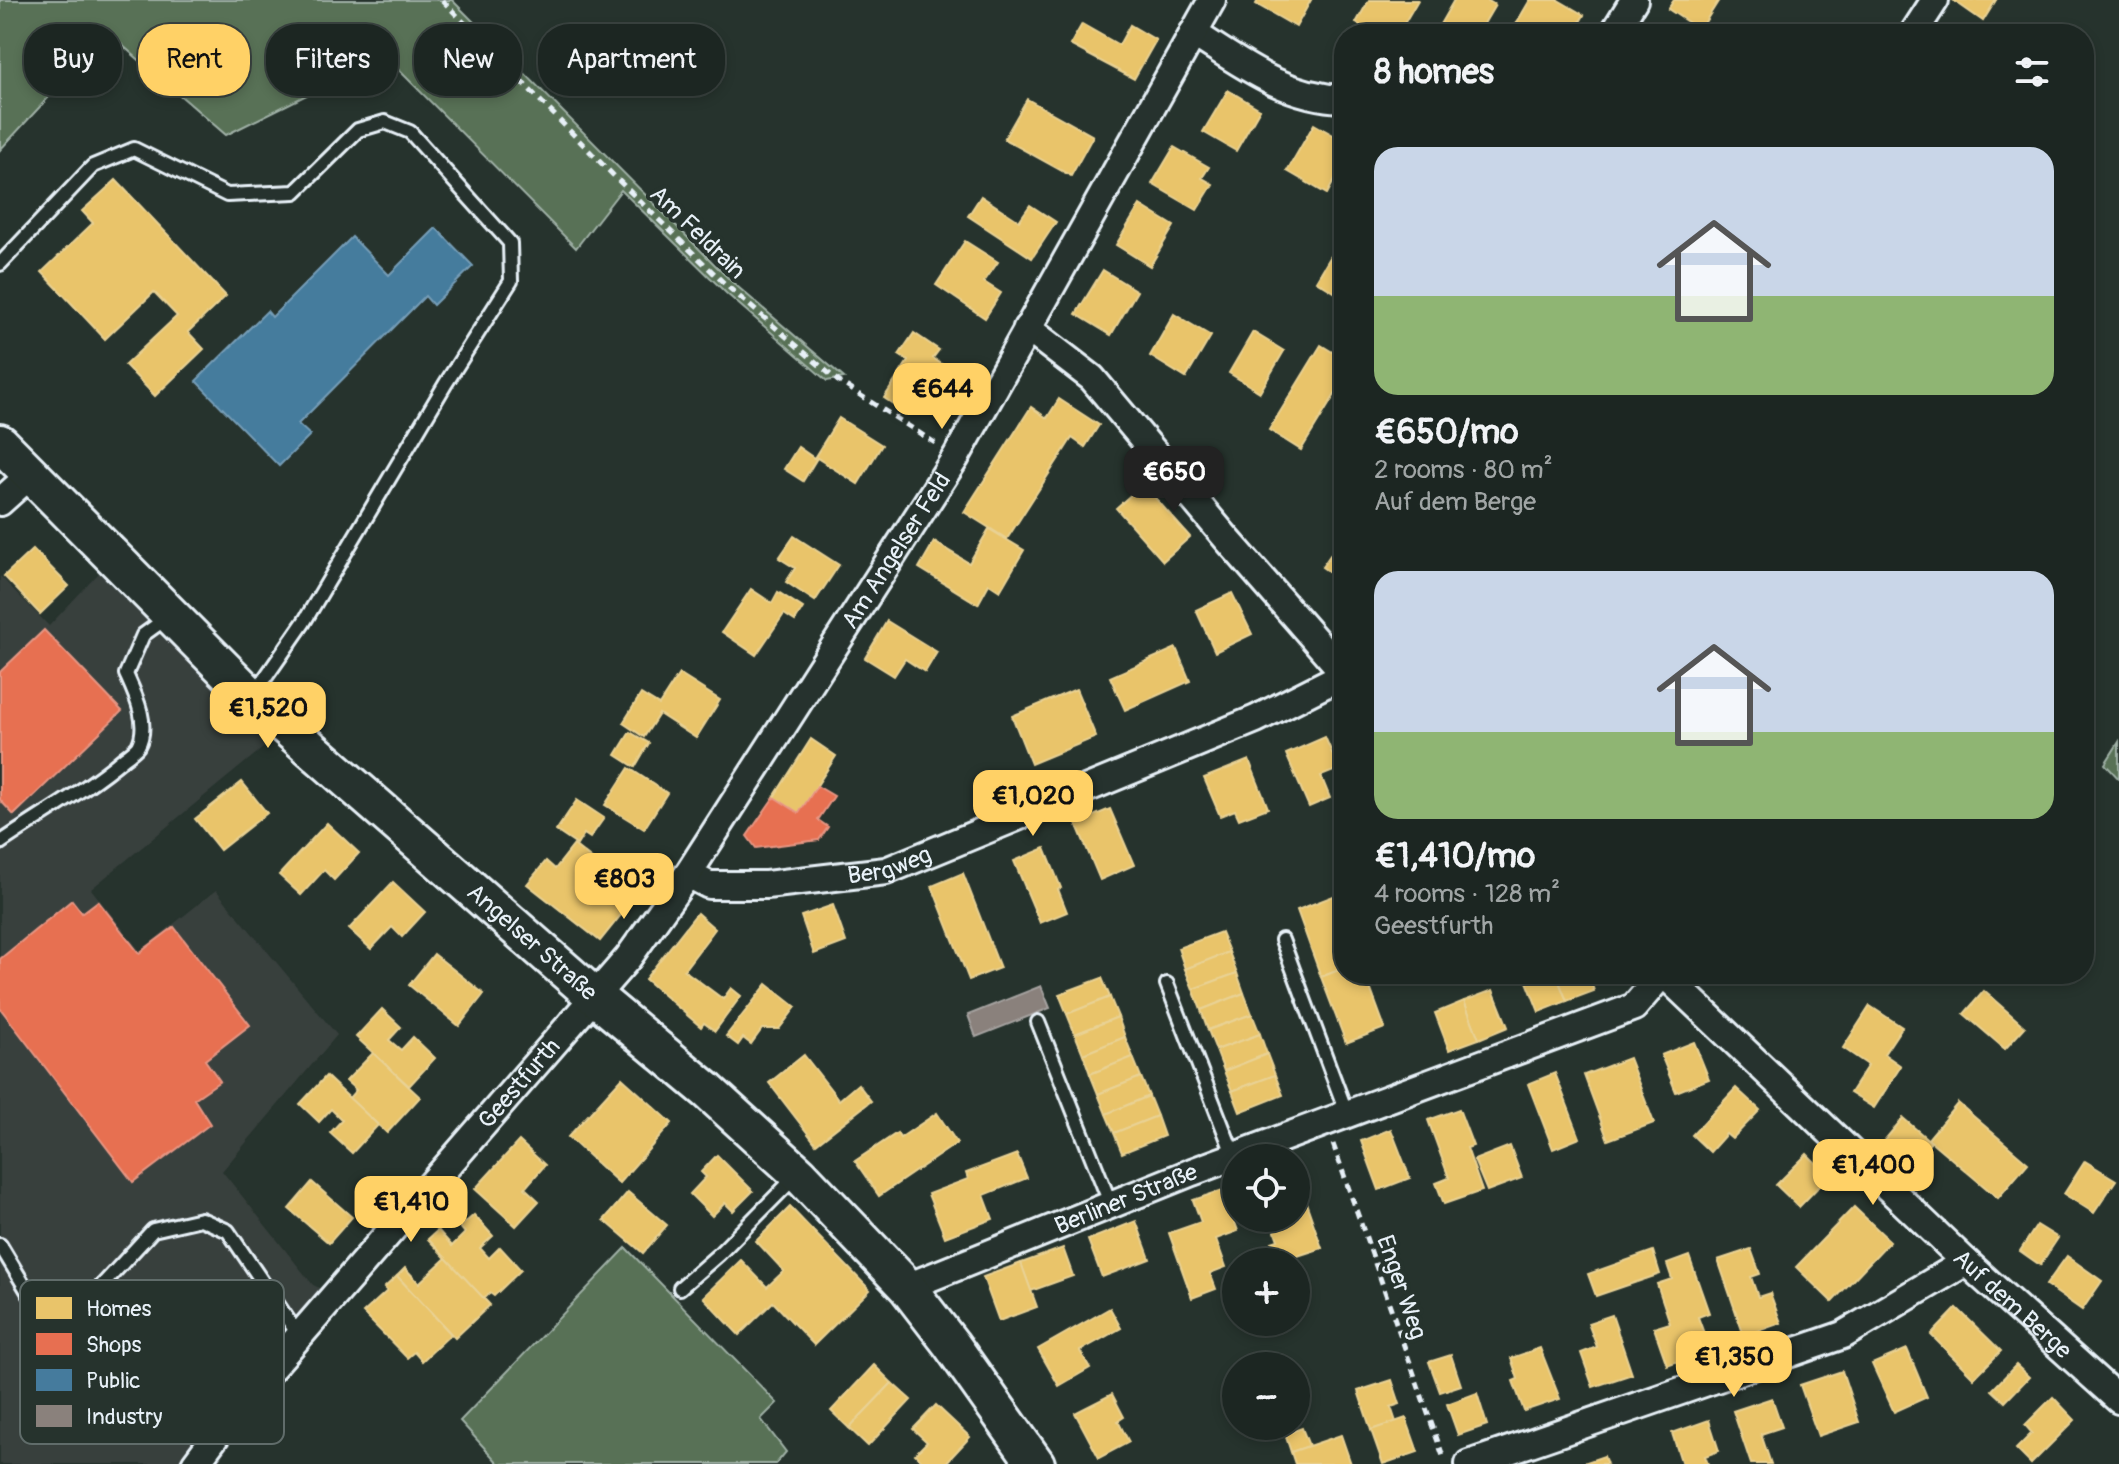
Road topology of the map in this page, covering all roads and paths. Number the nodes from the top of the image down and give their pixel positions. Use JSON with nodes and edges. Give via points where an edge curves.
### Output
{"nodes":[{"id":1,"x":442,"y":0,"type":"edge"},
{"id":2,"x":1212,"y":0,"type":"edge"},
{"id":3,"x":1634,"y":0,"type":"edge"},
{"id":4,"x":1935,"y":0,"type":"edge"},
{"id":5,"x":1619,"y":24,"type":"edge"},
{"id":6,"x":1919,"y":24,"type":"edge"},
{"id":7,"x":1193,"y":33,"type":"junction"},
{"id":8,"x":1334,"y":99,"type":"edge"},
{"id":9,"x":0,"y":264,"type":"edge"},
{"id":10,"x":1027,"y":328,"type":"junction"},
{"id":11,"x":0,"y":443,"type":"edge"},
{"id":12,"x":956,"y":457,"type":"junction"},
{"id":13,"x":30,"y":475,"type":"junction"},
{"id":14,"x":0,"y":502,"type":"edge"},
{"id":15,"x":170,"y":615,"type":"junction"},
{"id":16,"x":1334,"y":662,"type":"edge"},
{"id":17,"x":1334,"y":680,"type":"edge"},
{"id":18,"x":252,"y":697,"type":"junction"},
{"id":19,"x":0,"y":843,"type":"edge"},
{"id":20,"x":688,"y":874,"type":"junction"},
{"id":21,"x":1282,"y":940,"type":"dead end"},
{"id":22,"x":1167,"y":984,"type":"dead end"},
{"id":23,"x":1654,"y":984,"type":"edge"},
{"id":24,"x":1674,"y":984,"type":"edge"},
{"id":25,"x":594,"y":996,"type":"junction"},
{"id":26,"x":1038,"y":1022,"type":"dead end"},
{"id":27,"x":1336,"y":1118,"type":"junction"},
{"id":28,"x":1229,"y":1144,"type":"edge"},
{"id":29,"x":1266,"y":1144,"type":"edge"},
{"id":30,"x":1222,"y":1161,"type":"edge"},
{"id":31,"x":799,"y":1174,"type":"junction"},
{"id":32,"x":1111,"y":1205,"type":"junction"},
{"id":33,"x":0,"y":1245,"type":"edge"},
{"id":34,"x":1966,"y":1262,"type":"junction"},
{"id":35,"x":21,"y":1280,"type":"edge"},
{"id":36,"x":107,"y":1280,"type":"edge"},
{"id":37,"x":261,"y":1280,"type":"edge"},
{"id":38,"x":907,"y":1287,"type":"junction"},
{"id":39,"x":680,"y":1288,"type":"dead end"},
{"id":40,"x":284,"y":1314,"type":"edge"},
{"id":41,"x":299,"y":1336,"type":"junction"},
{"id":42,"x":284,"y":1353,"type":"edge"},
{"id":43,"x":2119,"y":1400,"type":"edge"},
{"id":44,"x":210,"y":1444,"type":"edge"},
{"id":45,"x":195,"y":1464,"type":"edge"},
{"id":46,"x":1036,"y":1464,"type":"edge"},
{"id":47,"x":1446,"y":1464,"type":"edge"},
{"id":48,"x":1469,"y":1464,"type":"edge"}],
"edges":[{"from":1,"to":12,"type":"path","name":"Am Feldrain","via":[[727,286],[838,381]]},
{"from":2,"to":7,"type":"street","name":"Am Angelser Feld"},
{"from":3,"to":5,"type":"street"},
{"from":4,"to":6,"type":"street"},
{"from":7,"to":8,"type":"street","via":[[1269,82]]},
{"from":7,"to":10,"type":"street","name":"Am Angelser Feld"},
{"from":9,"to":18,"type":"lane","via":[[93,166],[134,149],[227,195],[295,192],[358,130],[385,122],[410,132],[510,243],[511,281],[304,622]]},
{"from":10,"to":12,"type":"street","name":"Am Angelser Feld"},
{"from":10,"to":16,"type":"street","via":[[1092,378]]},
{"from":11,"to":13,"type":"main road","name":"Angelser Straße"},
{"from":12,"to":20,"type":"street","name":"Am Angelser Feld"},
{"from":13,"to":14,"type":"street"},
{"from":13,"to":15,"type":"main road","name":"Angelser Straße"},
{"from":15,"to":18,"type":"main road","name":"Angelser Straße"},
{"from":15,"to":19,"type":"lane","via":[[143,635],[126,674],[140,714],[138,746]]},
{"from":17,"to":20,"type":"street","name":"Bergweg","via":[[1256,719],[886,871],[766,885],[709,885]]},
{"from":18,"to":25,"type":"main road","name":"Angelser Straße"},
{"from":20,"to":25,"type":"street","name":"Am Angelser Feld"},
{"from":21,"to":27,"type":"lane"},
{"from":22,"to":28,"type":"lane"},
{"from":23,"to":27,"type":"street","name":"Berliner Straße","via":[[1634,1007]]},
{"from":24,"to":34,"type":"street","name":"Auf dem Berge"},
{"from":25,"to":31,"type":"main road","name":"Angelser Straße"},
{"from":25,"to":41,"type":"street","name":"Geestfurth"},
{"from":26,"to":32,"type":"lane"},
{"from":27,"to":29,"type":"street","name":"Berliner Straße"},
{"from":27,"to":47,"type":"path","name":"Enger Weg"},
{"from":30,"to":32,"type":"street","name":"Berliner Straße"},
{"from":31,"to":38,"type":"main road","name":"Angelser Straße"},
{"from":31,"to":39,"type":"lane"},
{"from":32,"to":38,"type":"street","name":"Berliner Straße"},
{"from":33,"to":35,"type":"lane"},
{"from":34,"to":43,"type":"street","name":"Auf dem Berge"},
{"from":34,"to":48,"type":"street","via":[[1843,1335]]},
{"from":36,"to":37,"type":"lane","via":[[153,1230],[201,1219],[228,1231]]},
{"from":38,"to":46,"type":"main road","name":"Angelser Straße"},
{"from":40,"to":41,"type":"lane"},
{"from":41,"to":42,"type":"street","name":"Geestfurth"},
{"from":44,"to":45,"type":"street","name":"Geestfurth"}]}
